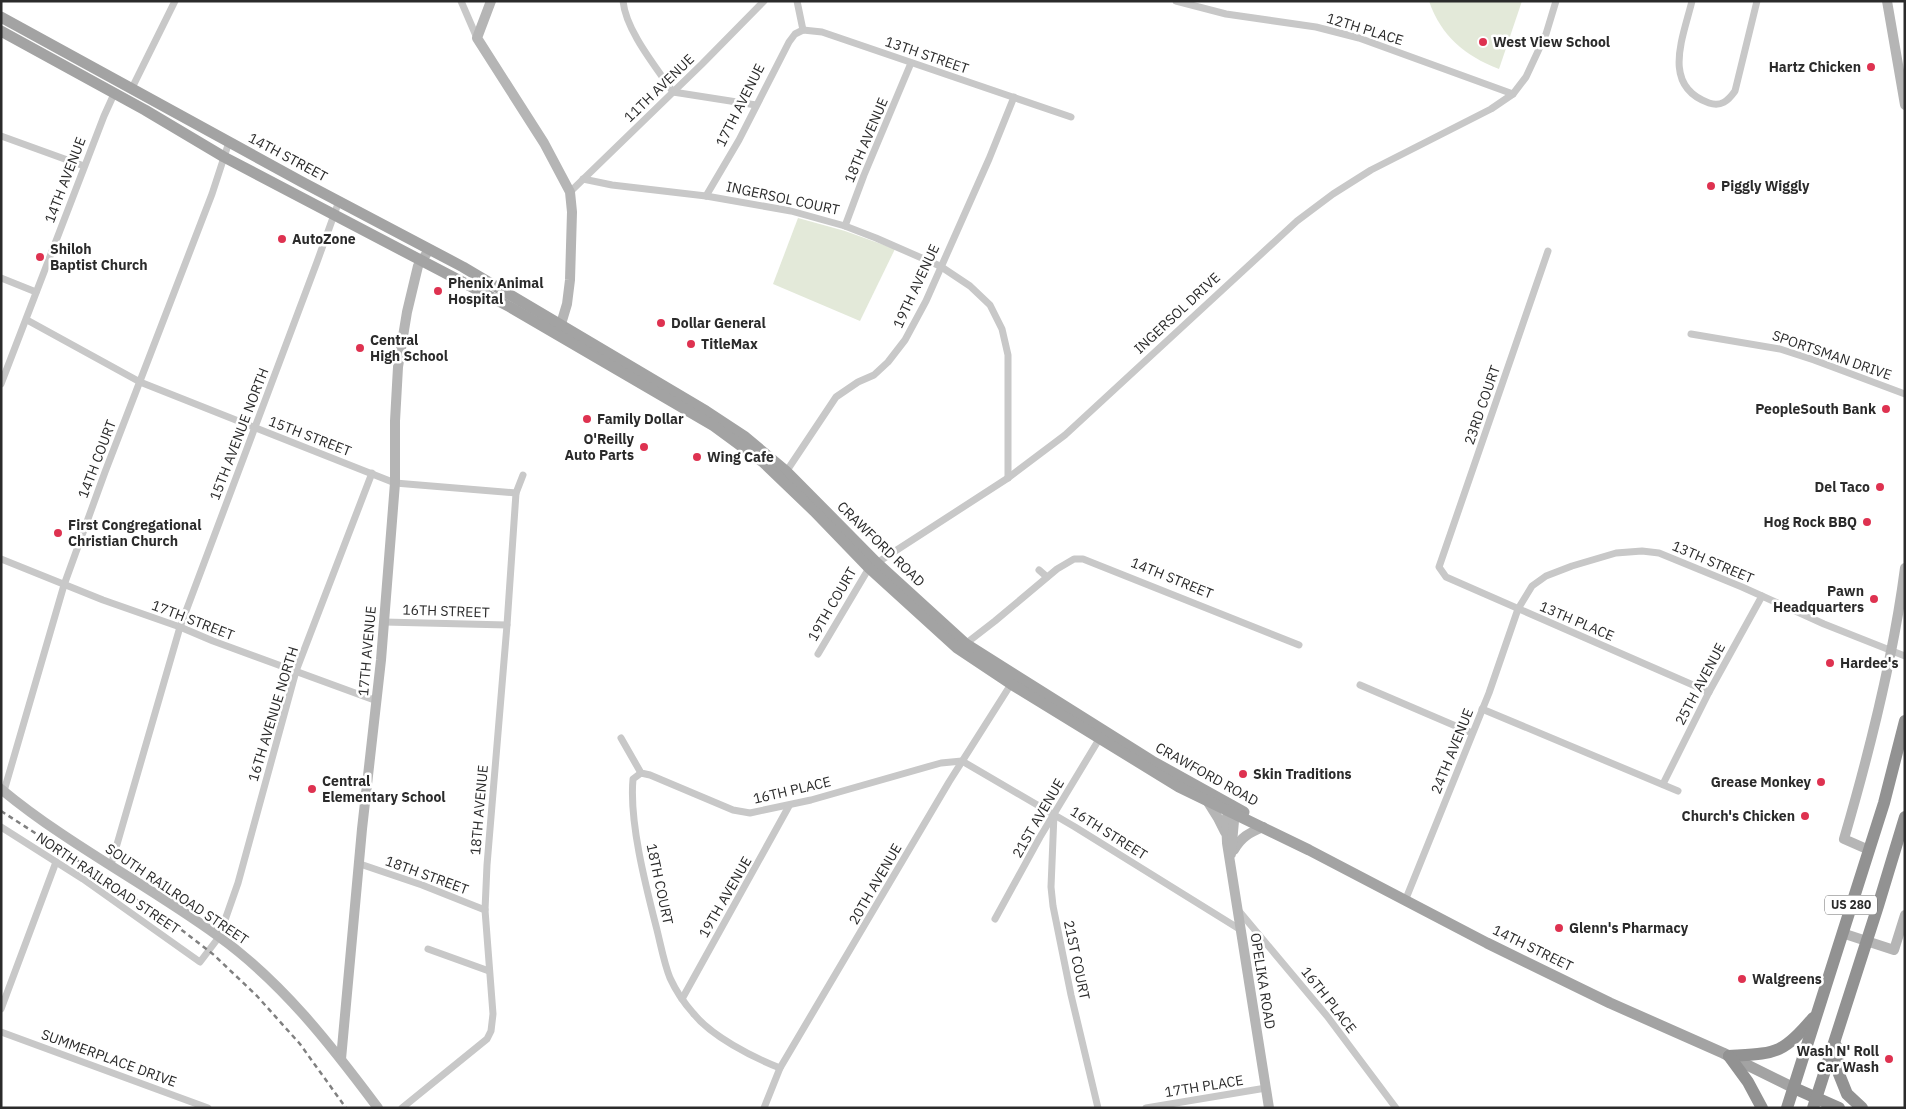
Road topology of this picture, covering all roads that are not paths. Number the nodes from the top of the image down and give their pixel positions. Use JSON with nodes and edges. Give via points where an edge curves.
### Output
{"nodes":[{"id":1,"x":175,"y":1,"type":"edge"},
{"id":2,"x":462,"y":1,"type":"edge"},
{"id":3,"x":491,"y":1,"type":"edge"},
{"id":4,"x":623,"y":1,"type":"edge"},
{"id":5,"x":764,"y":1,"type":"edge"},
{"id":6,"x":797,"y":1,"type":"edge"},
{"id":7,"x":1176,"y":1,"type":"edge"},
{"id":8,"x":1556,"y":1,"type":"edge"},
{"id":9,"x":1692,"y":1,"type":"edge"},
{"id":10,"x":1757,"y":1,"type":"edge"},
{"id":11,"x":1887,"y":1,"type":"edge"},
{"id":12,"x":1,"y":16,"type":"edge"},
{"id":13,"x":803,"y":30,"type":"junction"},
{"id":14,"x":1,"y":32,"type":"edge"},
{"id":15,"x":477,"y":38,"type":"junction"},
{"id":16,"x":911,"y":63,"type":"junction"},
{"id":17,"x":132,"y":88,"type":"junction"},
{"id":18,"x":673,"y":92,"type":"junction"},
{"id":19,"x":114,"y":94,"type":"junction"},
{"id":20,"x":1513,"y":94,"type":"junction"},
{"id":21,"x":1014,"y":96,"type":"junction"},
{"id":22,"x":1905,"y":104,"type":"edge"},
{"id":23,"x":756,"y":105,"type":"junction"},
{"id":24,"x":1071,"y":116,"type":"dead end"},
{"id":25,"x":1,"y":136,"type":"edge"},
{"id":26,"x":229,"y":142,"type":"junction"},
{"id":27,"x":224,"y":157,"type":"junction"},
{"id":28,"x":84,"y":166,"type":"junction"},
{"id":29,"x":584,"y":179,"type":"junction"},
{"id":30,"x":570,"y":192,"type":"junction"},
{"id":31,"x":706,"y":196,"type":"junction"},
{"id":32,"x":339,"y":201,"type":"junction"},
{"id":33,"x":334,"y":215,"type":"junction"},
{"id":34,"x":845,"y":226,"type":"junction"},
{"id":35,"x":429,"y":250,"type":"junction"},
{"id":36,"x":1548,"y":251,"type":"dead end"},
{"id":37,"x":422,"y":261,"type":"junction"},
{"id":38,"x":940,"y":266,"type":"junction"},
{"id":39,"x":1,"y":278,"type":"edge"},
{"id":40,"x":36,"y":292,"type":"junction"},
{"id":41,"x":27,"y":320,"type":"junction"},
{"id":42,"x":558,"y":328,"type":"junction"},
{"id":43,"x":1691,"y":334,"type":"dead end"},
{"id":44,"x":140,"y":382,"type":"junction"},
{"id":45,"x":1,"y":384,"type":"edge"},
{"id":46,"x":1905,"y":394,"type":"edge"},
{"id":47,"x":254,"y":428,"type":"junction"},
{"id":48,"x":372,"y":474,"type":"junction"},
{"id":49,"x":523,"y":475,"type":"dead end"},
{"id":50,"x":784,"y":475,"type":"junction"},
{"id":51,"x":1008,"y":478,"type":"junction"},
{"id":52,"x":395,"y":483,"type":"junction"},
{"id":53,"x":516,"y":493,"type":"junction"},
{"id":54,"x":1,"y":559,"type":"edge"},
{"id":55,"x":872,"y":565,"type":"junction"},
{"id":56,"x":1440,"y":567,"type":"joint"},
{"id":57,"x":1905,"y":568,"type":"edge"},
{"id":58,"x":1039,"y":570,"type":"dead end"},
{"id":59,"x":1046,"y":577,"type":"junction"},
{"id":60,"x":64,"y":585,"type":"junction"},
{"id":61,"x":1762,"y":596,"type":"junction"},
{"id":62,"x":1518,"y":609,"type":"junction"},
{"id":63,"x":384,"y":622,"type":"junction"},
{"id":64,"x":507,"y":626,"type":"junction"},
{"id":65,"x":180,"y":627,"type":"junction"},
{"id":66,"x":1299,"y":645,"type":"dead end"},
{"id":67,"x":961,"y":646,"type":"junction"},
{"id":68,"x":1891,"y":651,"type":"junction"},
{"id":69,"x":818,"y":654,"type":"dead end"},
{"id":70,"x":1905,"y":656,"type":"edge"},
{"id":71,"x":296,"y":671,"type":"junction"},
{"id":72,"x":1013,"y":680,"type":"junction"},
{"id":73,"x":1360,"y":685,"type":"dead end"},
{"id":74,"x":1710,"y":692,"type":"junction"},
{"id":75,"x":377,"y":701,"type":"junction"},
{"id":76,"x":1482,"y":709,"type":"junction"},
{"id":77,"x":1905,"y":720,"type":"edge"},
{"id":78,"x":1472,"y":734,"type":"junction"},
{"id":79,"x":1102,"y":735,"type":"junction"},
{"id":80,"x":621,"y":738,"type":"dead end"},
{"id":81,"x":962,"y":761,"type":"junction"},
{"id":82,"x":641,"y":773,"type":"junction"},
{"id":83,"x":1663,"y":784,"type":"junction"},
{"id":84,"x":3,"y":790,"type":"edge"},
{"id":85,"x":1678,"y":791,"type":"dead end"},
{"id":86,"x":1208,"y":802,"type":"junction"},
{"id":87,"x":789,"y":806,"type":"junction"},
{"id":88,"x":1232,"y":811,"type":"junction"},
{"id":89,"x":1054,"y":814,"type":"junction"},
{"id":90,"x":1905,"y":817,"type":"edge"},
{"id":91,"x":1,"y":827,"type":"edge"},
{"id":92,"x":1263,"y":827,"type":"junction"},
{"id":93,"x":1226,"y":836,"type":"junction"},
{"id":94,"x":1869,"y":850,"type":"junction"},
{"id":95,"x":1230,"y":858,"type":"junction"},
{"id":96,"x":56,"y":862,"type":"junction"},
{"id":97,"x":360,"y":864,"type":"junction"},
{"id":98,"x":111,"y":865,"type":"junction"},
{"id":99,"x":1404,"y":901,"type":"junction"},
{"id":100,"x":485,"y":910,"type":"junction"},
{"id":101,"x":1239,"y":911,"type":"junction"},
{"id":102,"x":1905,"y":916,"type":"edge"},
{"id":103,"x":995,"y":919,"type":"dead end"},
{"id":104,"x":1241,"y":930,"type":"junction"},
{"id":105,"x":1842,"y":933,"type":"junction"},
{"id":106,"x":219,"y":937,"type":"junction"},
{"id":107,"x":1867,"y":941,"type":"junction"},
{"id":108,"x":428,"y":949,"type":"dead end"},
{"id":109,"x":200,"y":962,"type":"joint"},
{"id":110,"x":489,"y":971,"type":"junction"},
{"id":111,"x":682,"y":999,"type":"junction"},
{"id":112,"x":1,"y":1009,"type":"edge"},
{"id":113,"x":1817,"y":1013,"type":"junction"},
{"id":114,"x":1,"y":1032,"type":"edge"},
{"id":115,"x":1836,"y":1040,"type":"junction"},
{"id":116,"x":1729,"y":1056,"type":"junction"},
{"id":117,"x":341,"y":1059,"type":"junction"},
{"id":118,"x":780,"y":1068,"type":"junction"},
{"id":119,"x":1266,"y":1088,"type":"junction"},
{"id":120,"x":1794,"y":1088,"type":"junction"},
{"id":121,"x":1815,"y":1103,"type":"edge"},
{"id":122,"x":208,"y":1108,"type":"edge"},
{"id":123,"x":378,"y":1108,"type":"edge"},
{"id":124,"x":402,"y":1108,"type":"edge"},
{"id":125,"x":764,"y":1108,"type":"edge"},
{"id":126,"x":1098,"y":1108,"type":"edge"},
{"id":127,"x":1146,"y":1108,"type":"edge"},
{"id":128,"x":1269,"y":1108,"type":"edge"},
{"id":129,"x":1396,"y":1108,"type":"edge"},
{"id":130,"x":1762,"y":1108,"type":"edge"},
{"id":131,"x":1788,"y":1108,"type":"edge"},
{"id":132,"x":1839,"y":1108,"type":"edge"},
{"id":133,"x":1862,"y":1108,"type":"edge"}],
"edges":[{"from":1,"to":17,"type":"street"},
{"from":2,"to":15,"type":"street"},
{"from":3,"to":15,"type":"street"},
{"from":4,"to":18,"type":"street","via":[[638,39]]},
{"from":5,"to":18,"type":"street","name":"11TH AVENUE"},
{"from":6,"to":13,"type":"street"},
{"from":7,"to":20,"type":"street","name":"12TH PLACE","via":[[1226,14],[1316,27],[1359,38]]},
{"from":8,"to":20,"type":"street","name":"INGERSOL DRIVE","via":[[1546,34],[1526,77]]},
{"from":9,"to":10,"type":"street","via":[[1678,69],[1684,86],[1697,98],[1723,104],[1735,91]]},
{"from":11,"to":22,"type":"street"},
{"from":12,"to":17,"type":"main road","name":"14TH STREET"},
{"from":13,"to":16,"type":"street","name":"13TH STREET","via":[[822,32]]},
{"from":13,"to":23,"type":"street","name":"17TH AVENUE","via":[[789,42]]},
{"from":14,"to":19,"type":"main road"},
{"from":15,"to":30,"type":"street","via":[[544,143]]},
{"from":16,"to":21,"type":"street","name":"13TH STREET"},
{"from":16,"to":34,"type":"street","name":"18TH AVENUE"},
{"from":17,"to":19,"type":"street"},
{"from":17,"to":26,"type":"main road","name":"14TH STREET"},
{"from":18,"to":23,"type":"street"},
{"from":18,"to":29,"type":"street","name":"11TH AVENUE"},
{"from":19,"to":27,"type":"main road"},
{"from":19,"to":28,"type":"street","name":"14TH AVENUE"},
{"from":20,"to":51,"type":"street","name":"INGERSOL DRIVE","via":[[1492,109],[1371,170],[1326,199],[1264,250],[1065,435]]},
{"from":21,"to":24,"type":"street","name":"13TH STREET"},
{"from":21,"to":38,"type":"street","name":"19TH AVENUE"},
{"from":23,"to":31,"type":"street","name":"17TH AVENUE"},
{"from":25,"to":28,"type":"street"},
{"from":26,"to":27,"type":"street","name":"14TH COURT"},
{"from":26,"to":32,"type":"main road","name":"14TH STREET"},
{"from":27,"to":33,"type":"main road"},
{"from":27,"to":44,"type":"street","name":"14TH COURT"},
{"from":28,"to":40,"type":"street","name":"14TH AVENUE"},
{"from":29,"to":30,"type":"street","name":"11TH AVENUE"},
{"from":29,"to":31,"type":"street","name":"INGERSOL COURT","via":[[630,188]]},
{"from":30,"to":42,"type":"street","via":[[570,280],[567,304]]},
{"from":31,"to":34,"type":"street","name":"INGERSOL COURT","via":[[791,211]]},
{"from":32,"to":33,"type":"street","name":"15TH AVENUE NORTH"},
{"from":32,"to":35,"type":"main road","name":"14TH STREET"},
{"from":33,"to":37,"type":"main road"},
{"from":33,"to":47,"type":"street","name":"15TH AVENUE NORTH"},
{"from":34,"to":38,"type":"street","name":"INGERSOL COURT"},
{"from":35,"to":37,"type":"street","name":"17TH AVENUE"},
{"from":35,"to":42,"type":"main road","name":"14TH STREET","via":[[463,267]]},
{"from":36,"to":56,"type":"street","name":"23RD COURT"},
{"from":37,"to":42,"type":"main road"},
{"from":37,"to":52,"type":"street","name":"17TH AVENUE","via":[[407,312],[398,367]]},
{"from":38,"to":50,"type":"street","name":"19TH AVENUE","via":[[926,301],[888,362],[836,397]]},
{"from":38,"to":51,"type":"street","name":"INGERSOL COURT","via":[[970,286],[990,305],[1002,329],[1008,355]]},
{"from":39,"to":40,"type":"street"},
{"from":40,"to":41,"type":"street","name":"14TH AVENUE"},
{"from":41,"to":44,"type":"street","name":"15TH STREET"},
{"from":41,"to":45,"type":"street","name":"14TH AVENUE"},
{"from":42,"to":50,"type":"main road","name":"CRAWFORD ROAD","via":[[706,411],[744,436]]},
{"from":43,"to":46,"type":"street","name":"SPORTSMAN DRIVE","via":[[1780,349]]},
{"from":44,"to":47,"type":"street","name":"15TH STREET"},
{"from":44,"to":60,"type":"street","name":"14TH COURT"},
{"from":47,"to":48,"type":"street","name":"15TH STREET"},
{"from":47,"to":65,"type":"street","name":"15TH AVENUE NORTH"},
{"from":48,"to":52,"type":"street","name":"15TH STREET"},
{"from":48,"to":71,"type":"street","name":"16TH AVENUE NORTH"},
{"from":49,"to":53,"type":"street","name":"18TH AVENUE"},
{"from":50,"to":55,"type":"main road","name":"CRAWFORD ROAD"},
{"from":51,"to":55,"type":"street","name":"INGERSOL DRIVE"},
{"from":52,"to":53,"type":"street","name":"15TH STREET"},
{"from":52,"to":63,"type":"street","name":"17TH AVENUE"},
{"from":53,"to":64,"type":"street","name":"18TH AVENUE"},
{"from":54,"to":60,"type":"street","name":"17TH STREET"},
{"from":55,"to":67,"type":"main road","name":"CRAWFORD ROAD"},
{"from":55,"to":69,"type":"street","name":"19TH COURT"},
{"from":56,"to":62,"type":"street","name":"13TH PLACE","via":[[1446,577]]},
{"from":57,"to":68,"type":"street"},
{"from":58,"to":59,"type":"street"},
{"from":59,"to":66,"type":"street","name":"14TH STREET","via":[[1065,563],[1083,559]]},
{"from":59,"to":67,"type":"street"},
{"from":60,"to":65,"type":"street","name":"17TH STREET"},
{"from":60,"to":84,"type":"street","name":"14TH COURT"},
{"from":61,"to":62,"type":"street","name":"13TH STREET","via":[[1659,553],[1642,550],[1616,553],[1546,576],[1532,586]]},
{"from":61,"to":68,"type":"street","name":"13TH STREET"},
{"from":61,"to":74,"type":"street","name":"25TH AVENUE"},
{"from":62,"to":74,"type":"street","name":"13TH PLACE"},
{"from":62,"to":76,"type":"street","name":"24TH AVENUE"},
{"from":63,"to":64,"type":"street","name":"16TH STREET"},
{"from":63,"to":75,"type":"street","name":"17TH AVENUE"},
{"from":64,"to":100,"type":"street","name":"18TH AVENUE"},
{"from":65,"to":71,"type":"street","name":"17TH STREET"},
{"from":65,"to":98,"type":"street","name":"15TH AVENUE NORTH"},
{"from":67,"to":72,"type":"main road","name":"CRAWFORD ROAD"},
{"from":68,"to":70,"type":"street","name":"13TH STREET"},
{"from":68,"to":94,"type":"street","via":[[1844,839]]},
{"from":71,"to":75,"type":"street","name":"17TH STREET"},
{"from":71,"to":106,"type":"street","name":"16TH AVENUE NORTH","via":[[238,882]]},
{"from":72,"to":79,"type":"main road","name":"CRAWFORD ROAD"},
{"from":72,"to":81,"type":"street","name":"20TH AVENUE"},
{"from":73,"to":78,"type":"street"},
{"from":74,"to":83,"type":"street","name":"25TH AVENUE"},
{"from":75,"to":97,"type":"street","name":"17TH AVENUE"},
{"from":76,"to":78,"type":"street","name":"24TH AVENUE"},
{"from":76,"to":83,"type":"street"},
{"from":77,"to":94,"type":"highway","number":"US 280"},
{"from":78,"to":99,"type":"street","name":"24TH AVENUE"},
{"from":79,"to":86,"type":"main road","name":"CRAWFORD ROAD","via":[[1179,787]]},
{"from":79,"to":88,"type":"main road","name":"CRAWFORD ROAD","via":[[1190,783]]},
{"from":79,"to":89,"type":"street","name":"21ST AVENUE"},
{"from":80,"to":82,"type":"street"},
{"from":81,"to":87,"type":"street","name":"16TH PLACE","via":[[941,763]]},
{"from":81,"to":89,"type":"street","name":"16TH STREET"},
{"from":81,"to":118,"type":"street","name":"20TH AVENUE"},
{"from":82,"to":87,"type":"street","name":"16TH PLACE","via":[[742,812]]},
{"from":82,"to":111,"type":"street","name":"18TH COURT","via":[[633,779],[632,790],[642,864],[664,960]]},
{"from":83,"to":85,"type":"street"},
{"from":84,"to":98,"type":"street","name":"SOUTH RAILROAD STREET"},
{"from":86,"to":88,"type":"main road","name":"CRAWFORD ROAD"},
{"from":86,"to":93,"type":"street"},
{"from":87,"to":111,"type":"street","name":"19TH AVENUE"},
{"from":88,"to":92,"type":"main road","name":"CRAWFORD ROAD","via":[[1257,820]]},
{"from":88,"to":93,"type":"street","name":"OPELIKA ROAD","via":[[1226,819]]},
{"from":88,"to":95,"type":"street","name":"OPELIKA ROAD","via":[[1234,841]]},
{"from":89,"to":103,"type":"street","name":"21ST AVENUE"},
{"from":89,"to":104,"type":"street","name":"16TH STREET"},
{"from":89,"to":126,"type":"street","name":"21ST COURT","via":[[1050,887]]},
{"from":90,"to":107,"type":"highway","number":"US 280"},
{"from":91,"to":96,"type":"street","name":"NORTH RAILROAD STREET"},
{"from":92,"to":95,"type":"street","via":[[1240,840]]},
{"from":92,"to":99,"type":"main road","name":"14TH STREET"},
{"from":93,"to":95,"type":"street","name":"OPELIKA ROAD"},
{"from":94,"to":105,"type":"highway","number":"US 280"},
{"from":95,"to":101,"type":"street","name":"OPELIKA ROAD"},
{"from":96,"to":109,"type":"street","name":"NORTH RAILROAD STREET"},
{"from":96,"to":112,"type":"street"},
{"from":97,"to":100,"type":"street","name":"18TH STREET"},
{"from":97,"to":117,"type":"street","name":"17TH AVENUE"},
{"from":98,"to":106,"type":"street","name":"SOUTH RAILROAD STREET"},
{"from":99,"to":116,"type":"main road","name":"14TH STREET","via":[[1610,1003]]},
{"from":100,"to":110,"type":"street","name":"18TH AVENUE"},
{"from":101,"to":104,"type":"street","name":"OPELIKA ROAD"},
{"from":101,"to":129,"type":"street","name":"16TH PLACE","via":[[1327,1016]]},
{"from":102,"to":107,"type":"street","via":[[1894,950]]},
{"from":104,"to":119,"type":"street","name":"OPELIKA ROAD"},
{"from":105,"to":107,"type":"street"},
{"from":105,"to":113,"type":"highway","number":"US 280"},
{"from":106,"to":109,"type":"street","name":"16TH AVENUE NORTH"},
{"from":106,"to":117,"type":"street","name":"SOUTH RAILROAD STREET","via":[[266,976]]},
{"from":107,"to":115,"type":"highway","number":"US 280"},
{"from":108,"to":110,"type":"street"},
{"from":110,"to":124,"type":"street","name":"18TH AVENUE","via":[[493,1022],[487,1038]]},
{"from":111,"to":118,"type":"street","via":[[708,1028],[745,1052]]},
{"from":113,"to":116,"type":"highway","via":[[1784,1047],[1769,1053]]},
{"from":113,"to":120,"type":"highway","number":"US 280"},
{"from":114,"to":122,"type":"street","name":"SUMMERPLACE DRIVE"},
{"from":115,"to":121,"type":"highway","number":"US 280"},
{"from":115,"to":133,"type":"highway","via":[[1839,1074],[1847,1094]]},
{"from":116,"to":120,"type":"main road","name":"14TH STREET"},
{"from":116,"to":130,"type":"highway"},
{"from":117,"to":123,"type":"street","name":"SOUTH RAILROAD STREET"},
{"from":118,"to":125,"type":"street","name":"20TH AVENUE"},
{"from":119,"to":127,"type":"street","name":"17TH PLACE"},
{"from":119,"to":128,"type":"street","name":"OPELIKA ROAD"},
{"from":120,"to":121,"type":"highway"},
{"from":120,"to":131,"type":"highway"},
{"from":121,"to":132,"type":"highway"}]}
